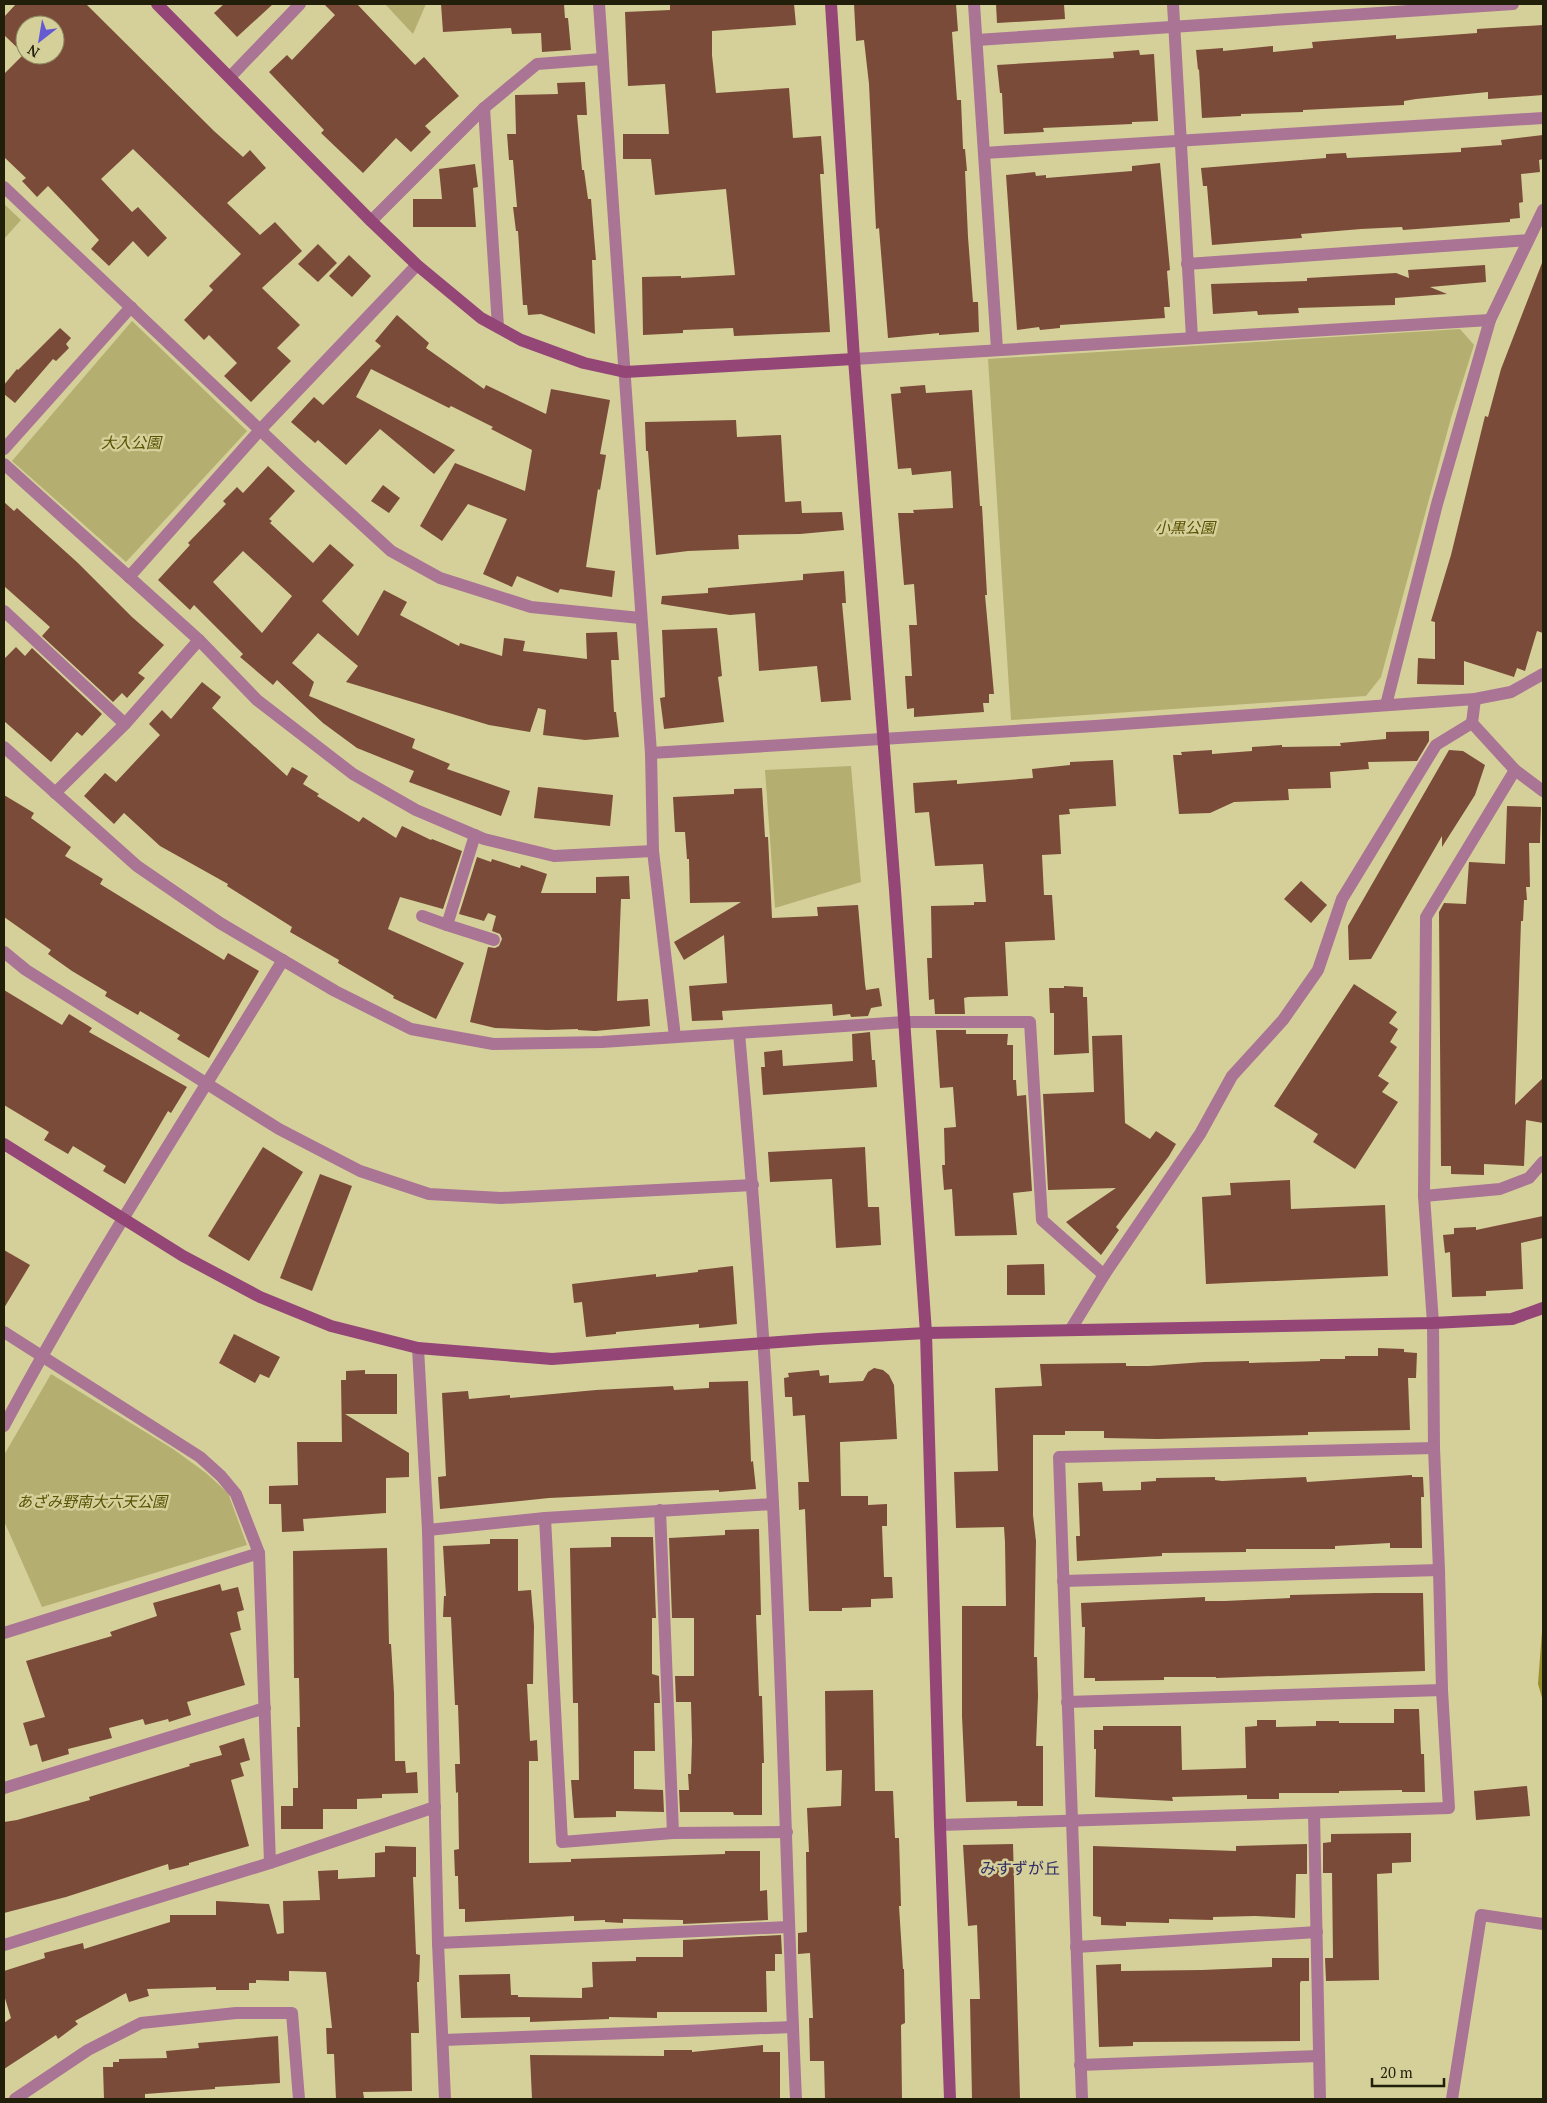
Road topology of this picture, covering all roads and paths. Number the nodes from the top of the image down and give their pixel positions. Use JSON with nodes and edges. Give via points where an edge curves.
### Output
{"nodes":[{"id":1,"x":158,"y":4,"type":"edge"},
{"id":2,"x":300,"y":4,"type":"edge"},
{"id":3,"x":599,"y":4,"type":"edge"},
{"id":4,"x":831,"y":4,"type":"edge"},
{"id":5,"x":974,"y":4,"type":"edge"},
{"id":6,"x":1173,"y":4,"type":"edge"},
{"id":7,"x":1513,"y":4,"type":"edge"},
{"id":8,"x":1174,"y":28,"type":"junction"},
{"id":9,"x":977,"y":40,"type":"junction"},
{"id":10,"x":602,"y":59,"type":"junction"},
{"id":11,"x":230,"y":77,"type":"junction"},
{"id":12,"x":484,"y":108,"type":"junction"},
{"id":13,"x":1543,"y":118,"type":"edge"},
{"id":14,"x":1181,"y":141,"type":"junction"},
{"id":15,"x":984,"y":153,"type":"junction"},
{"id":16,"x":4,"y":188,"type":"edge"},
{"id":17,"x":1543,"y":210,"type":"edge"},
{"id":18,"x":371,"y":221,"type":"junction"},
{"id":19,"x":1528,"y":240,"type":"junction"},
{"id":20,"x":1187,"y":264,"type":"junction"},
{"id":21,"x":417,"y":265,"type":"junction"},
{"id":22,"x":130,"y":307,"type":"junction"},
{"id":23,"x":1490,"y":320,"type":"junction"},
{"id":24,"x":498,"y":327,"type":"junction"},
{"id":25,"x":1192,"y":338,"type":"junction"},
{"id":26,"x":997,"y":349,"type":"junction"},
{"id":27,"x":854,"y":359,"type":"junction"},
{"id":28,"x":625,"y":372,"type":"junction"},
{"id":29,"x":260,"y":430,"type":"junction"},
{"id":30,"x":4,"y":449,"type":"edge"},
{"id":31,"x":4,"y":464,"type":"edge"},
{"id":32,"x":129,"y":578,"type":"junction"},
{"id":33,"x":4,"y":611,"type":"edge"},
{"id":34,"x":640,"y":618,"type":"junction"},
{"id":35,"x":199,"y":640,"type":"junction"},
{"id":36,"x":1543,"y":674,"type":"edge"},
{"id":37,"x":1475,"y":699,"type":"junction"},
{"id":38,"x":1386,"y":705,"type":"junction"},
{"id":39,"x":1472,"y":723,"type":"junction"},
{"id":40,"x":125,"y":724,"type":"junction"},
{"id":41,"x":882,"y":740,"type":"junction"},
{"id":42,"x":4,"y":747,"type":"edge"},
{"id":43,"x":650,"y":753,"type":"junction"},
{"id":44,"x":1516,"y":770,"type":"junction"},
{"id":45,"x":1543,"y":791,"type":"edge"},
{"id":46,"x":55,"y":793,"type":"junction"},
{"id":47,"x":475,"y":835,"type":"junction"},
{"id":48,"x":653,"y":852,"type":"junction"},
{"id":49,"x":422,"y":916,"type":"dead end"},
{"id":50,"x":447,"y":925,"type":"junction"},
{"id":51,"x":494,"y":940,"type":"dead end"},
{"id":52,"x":4,"y":952,"type":"edge"},
{"id":53,"x":283,"y":960,"type":"junction"},
{"id":54,"x":904,"y":1022,"type":"junction"},
{"id":55,"x":739,"y":1033,"type":"junction"},
{"id":56,"x":675,"y":1038,"type":"junction"},
{"id":57,"x":207,"y":1085,"type":"junction"},
{"id":58,"x":4,"y":1144,"type":"edge"},
{"id":59,"x":1543,"y":1162,"type":"edge"},
{"id":60,"x":753,"y":1185,"type":"junction"},
{"id":61,"x":1424,"y":1196,"type":"junction"},
{"id":62,"x":123,"y":1218,"type":"junction"},
{"id":63,"x":1104,"y":1275,"type":"junction"},
{"id":64,"x":1543,"y":1308,"type":"edge"},
{"id":65,"x":1433,"y":1323,"type":"junction"},
{"id":66,"x":1071,"y":1329,"type":"junction"},
{"id":67,"x":4,"y":1332,"type":"edge"},
{"id":68,"x":926,"y":1333,"type":"junction"},
{"id":69,"x":763,"y":1343,"type":"junction"},
{"id":70,"x":418,"y":1348,"type":"junction"},
{"id":71,"x":42,"y":1356,"type":"junction"},
{"id":72,"x":4,"y":1426,"type":"edge"},
{"id":73,"x":1434,"y":1448,"type":"junction"},
{"id":74,"x":773,"y":1504,"type":"junction"},
{"id":75,"x":660,"y":1510,"type":"junction"},
{"id":76,"x":545,"y":1518,"type":"junction"},
{"id":77,"x":428,"y":1530,"type":"junction"},
{"id":78,"x":259,"y":1553,"type":"junction"},
{"id":79,"x":1440,"y":1570,"type":"junction"},
{"id":80,"x":1063,"y":1581,"type":"junction"},
{"id":81,"x":4,"y":1633,"type":"edge"},
{"id":82,"x":1442,"y":1690,"type":"junction"},
{"id":83,"x":1067,"y":1702,"type":"junction"},
{"id":84,"x":265,"y":1708,"type":"junction"},
{"id":85,"x":4,"y":1788,"type":"edge"},
{"id":86,"x":435,"y":1807,"type":"junction"},
{"id":87,"x":1314,"y":1813,"type":"junction"},
{"id":88,"x":1072,"y":1821,"type":"junction"},
{"id":89,"x":940,"y":1825,"type":"junction"},
{"id":90,"x":787,"y":1832,"type":"junction"},
{"id":91,"x":673,"y":1833,"type":"junction"},
{"id":92,"x":270,"y":1863,"type":"junction"},
{"id":93,"x":1543,"y":1924,"type":"edge"},
{"id":94,"x":788,"y":1927,"type":"junction"},
{"id":95,"x":1317,"y":1932,"type":"junction"},
{"id":96,"x":438,"y":1943,"type":"junction"},
{"id":97,"x":4,"y":1945,"type":"edge"},
{"id":98,"x":1076,"y":1947,"type":"junction"},
{"id":99,"x":792,"y":2027,"type":"junction"},
{"id":100,"x":443,"y":2040,"type":"junction"},
{"id":101,"x":1319,"y":2056,"type":"junction"},
{"id":102,"x":1080,"y":2065,"type":"junction"},
{"id":103,"x":15,"y":2099,"type":"edge"},
{"id":104,"x":299,"y":2099,"type":"edge"},
{"id":105,"x":445,"y":2099,"type":"edge"},
{"id":106,"x":796,"y":2099,"type":"edge"},
{"id":107,"x":950,"y":2099,"type":"edge"},
{"id":108,"x":1082,"y":2099,"type":"edge"},
{"id":109,"x":1320,"y":2099,"type":"edge"},
{"id":110,"x":1452,"y":2099,"type":"edge"}],
"edges":[{"from":1,"to":11,"type":"street"},
{"from":2,"to":11,"type":"street"},
{"from":3,"to":10,"type":"street"},
{"from":4,"to":27,"type":"street"},
{"from":5,"to":9,"type":"street"},
{"from":6,"to":8,"type":"street"},
{"from":7,"to":8,"type":"street"},
{"from":8,"to":9,"type":"street"},
{"from":8,"to":14,"type":"street"},
{"from":9,"to":15,"type":"street"},
{"from":10,"to":12,"type":"street","via":[[537,64]]},
{"from":10,"to":28,"type":"street"},
{"from":11,"to":18,"type":"street"},
{"from":12,"to":18,"type":"street"},
{"from":12,"to":24,"type":"street"},
{"from":13,"to":14,"type":"street"},
{"from":14,"to":15,"type":"street"},
{"from":14,"to":20,"type":"street"},
{"from":15,"to":26,"type":"street"},
{"from":16,"to":22,"type":"street"},
{"from":17,"to":19,"type":"street"},
{"from":18,"to":21,"type":"street"},
{"from":19,"to":20,"type":"street"},
{"from":19,"to":23,"type":"street"},
{"from":20,"to":25,"type":"street"},
{"from":21,"to":24,"type":"street","via":[[481,318]]},
{"from":21,"to":29,"type":"street"},
{"from":22,"to":29,"type":"street"},
{"from":22,"to":30,"type":"street"},
{"from":23,"to":25,"type":"street"},
{"from":23,"to":38,"type":"street","via":[[1437,504]]},
{"from":24,"to":28,"type":"street","via":[[521,340],[584,363]]},
{"from":25,"to":26,"type":"street"},
{"from":26,"to":27,"type":"street"},
{"from":27,"to":28,"type":"street"},
{"from":27,"to":41,"type":"street"},
{"from":28,"to":34,"type":"street"},
{"from":29,"to":32,"type":"street"},
{"from":29,"to":34,"type":"street","via":[[391,551],[440,578],[531,607]]},
{"from":31,"to":32,"type":"street"},
{"from":32,"to":35,"type":"street"},
{"from":33,"to":40,"type":"street"},
{"from":34,"to":43,"type":"street"},
{"from":35,"to":40,"type":"street"},
{"from":35,"to":47,"type":"street","via":[[258,700],[353,774],[416,810]]},
{"from":36,"to":37,"type":"street","via":[[1511,692]]},
{"from":37,"to":38,"type":"street"},
{"from":37,"to":39,"type":"street"},
{"from":38,"to":41,"type":"street"},
{"from":39,"to":44,"type":"street"},
{"from":39,"to":63,"type":"street","via":[[1436,745],[1342,899],[1318,970],[1283,1020],[1232,1076],[1200,1134]]},
{"from":40,"to":46,"type":"street"},
{"from":41,"to":43,"type":"street"},
{"from":41,"to":54,"type":"street"},
{"from":42,"to":46,"type":"street"},
{"from":43,"to":48,"type":"street"},
{"from":44,"to":45,"type":"street"},
{"from":44,"to":61,"type":"street","via":[[1426,917]]},
{"from":46,"to":53,"type":"street","via":[[137,866],[220,923]]},
{"from":47,"to":48,"type":"street","via":[[554,856]]},
{"from":47,"to":50,"type":"street"},
{"from":48,"to":56,"type":"street"},
{"from":49,"to":50,"type":"street"},
{"from":50,"to":51,"type":"street"},
{"from":52,"to":57,"type":"street","via":[[26,970]]},
{"from":53,"to":56,"type":"street","via":[[335,991],[411,1029],[493,1044]]},
{"from":53,"to":57,"type":"street"},
{"from":54,"to":55,"type":"street"},
{"from":54,"to":63,"type":"street","via":[[1030,1022],[1042,1220]]},
{"from":54,"to":68,"type":"street"},
{"from":55,"to":56,"type":"street"},
{"from":55,"to":60,"type":"street"},
{"from":57,"to":60,"type":"street","via":[[278,1129],[360,1171],[429,1194],[501,1198]]},
{"from":57,"to":62,"type":"street"},
{"from":58,"to":62,"type":"street"},
{"from":59,"to":61,"type":"street","via":[[1529,1178],[1500,1188]]},
{"from":60,"to":69,"type":"street"},
{"from":61,"to":65,"type":"street"},
{"from":62,"to":70,"type":"street","via":[[183,1256],[260,1297],[331,1326]]},
{"from":62,"to":71,"type":"street"},
{"from":63,"to":66,"type":"street"},
{"from":64,"to":65,"type":"street","via":[[1512,1320]]},
{"from":65,"to":66,"type":"street"},
{"from":65,"to":73,"type":"street"},
{"from":66,"to":68,"type":"street"},
{"from":67,"to":71,"type":"street"},
{"from":68,"to":69,"type":"street"},
{"from":68,"to":89,"type":"street"},
{"from":69,"to":70,"type":"street","via":[[552,1359]]},
{"from":69,"to":74,"type":"street"},
{"from":70,"to":77,"type":"street"},
{"from":71,"to":72,"type":"street"},
{"from":71,"to":78,"type":"street","via":[[200,1457],[221,1476],[236,1494]]},
{"from":73,"to":79,"type":"street"},
{"from":73,"to":80,"type":"street","via":[[1059,1457]]},
{"from":74,"to":75,"type":"street"},
{"from":74,"to":90,"type":"street"},
{"from":75,"to":76,"type":"street"},
{"from":75,"to":91,"type":"street"},
{"from":76,"to":77,"type":"street"},
{"from":76,"to":91,"type":"street","via":[[562,1842]]},
{"from":77,"to":86,"type":"street"},
{"from":78,"to":81,"type":"street"},
{"from":78,"to":84,"type":"street"},
{"from":79,"to":80,"type":"street"},
{"from":79,"to":82,"type":"street"},
{"from":80,"to":83,"type":"street"},
{"from":82,"to":83,"type":"street"},
{"from":82,"to":87,"type":"street","via":[[1450,1808]]},
{"from":83,"to":88,"type":"street"},
{"from":84,"to":85,"type":"street"},
{"from":84,"to":92,"type":"street"},
{"from":86,"to":92,"type":"street"},
{"from":86,"to":96,"type":"street"},
{"from":87,"to":88,"type":"street"},
{"from":87,"to":95,"type":"street"},
{"from":88,"to":89,"type":"street"},
{"from":88,"to":98,"type":"street"},
{"from":89,"to":107,"type":"street"},
{"from":90,"to":91,"type":"street"},
{"from":90,"to":94,"type":"street"},
{"from":92,"to":97,"type":"street"},
{"from":93,"to":110,"type":"street","via":[[1481,1915]]},
{"from":94,"to":96,"type":"street"},
{"from":94,"to":99,"type":"street"},
{"from":95,"to":98,"type":"street"},
{"from":95,"to":101,"type":"street"},
{"from":96,"to":100,"type":"street"},
{"from":98,"to":102,"type":"street"},
{"from":99,"to":100,"type":"street"},
{"from":99,"to":106,"type":"street"},
{"from":100,"to":105,"type":"street"},
{"from":101,"to":102,"type":"street"},
{"from":101,"to":109,"type":"street"},
{"from":102,"to":108,"type":"street"},
{"from":103,"to":104,"type":"street","via":[[88,2050],[141,2024],[236,2013],[292,2013]]}]}
